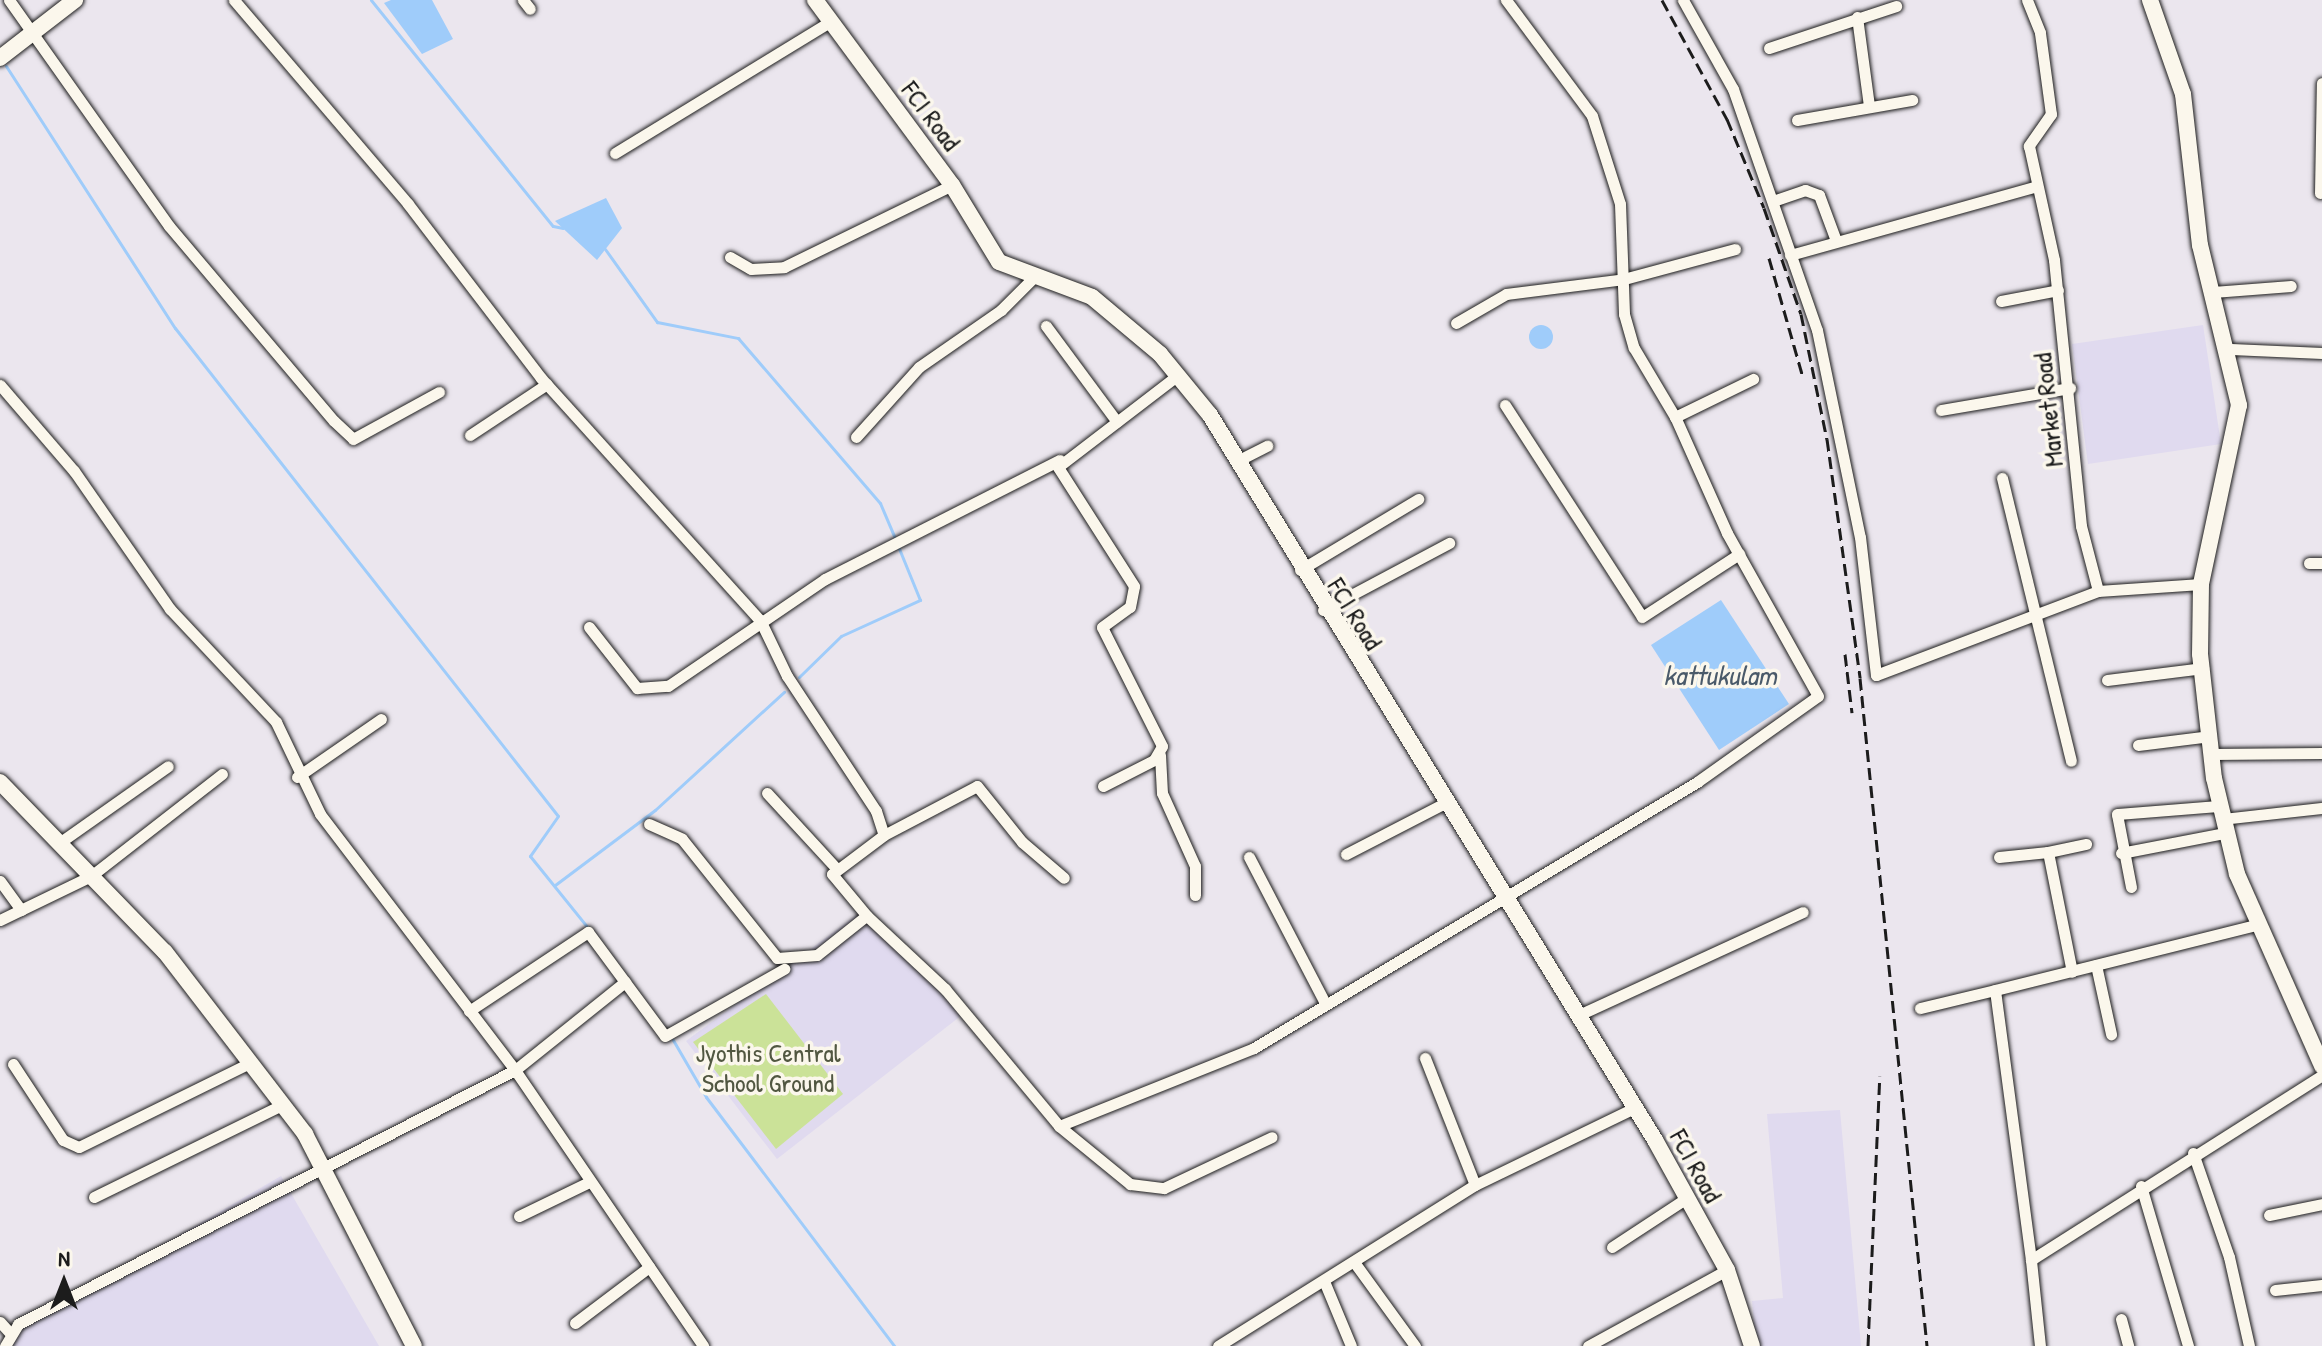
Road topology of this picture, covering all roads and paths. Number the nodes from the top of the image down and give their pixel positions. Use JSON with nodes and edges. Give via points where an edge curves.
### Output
{"nodes":[{"id":1,"x":9,"y":0,"type":"edge"},
{"id":2,"x":75,"y":0,"type":"edge"},
{"id":3,"x":234,"y":0,"type":"edge"},
{"id":4,"x":815,"y":0,"type":"edge"},
{"id":5,"x":1506,"y":0,"type":"edge"},
{"id":6,"x":1683,"y":0,"type":"edge"},
{"id":7,"x":2027,"y":0,"type":"edge"},
{"id":8,"x":2150,"y":0,"type":"edge"},
{"id":9,"x":1895,"y":3,"type":"edge"},
{"id":10,"x":1857,"y":17,"type":"junction"},
{"id":11,"x":1902,"y":18,"type":"dead end"},
{"id":12,"x":831,"y":21,"type":"junction"},
{"id":13,"x":31,"y":33,"type":"junction"},
{"id":14,"x":1769,"y":48,"type":"dead end"},
{"id":15,"x":0,"y":58,"type":"edge"},
{"id":16,"x":2322,"y":83,"type":"edge"},
{"id":17,"x":1912,"y":100,"type":"dead end"},
{"id":18,"x":1869,"y":106,"type":"junction"},
{"id":19,"x":1797,"y":120,"type":"dead end"},
{"id":20,"x":615,"y":153,"type":"dead end"},
{"id":21,"x":952,"y":185,"type":"junction"},
{"id":22,"x":2037,"y":186,"type":"junction"},
{"id":23,"x":2320,"y":193,"type":"edge"},
{"id":24,"x":1773,"y":201,"type":"junction"},
{"id":25,"x":1835,"y":238,"type":"junction"},
{"id":26,"x":1735,"y":249,"type":"dead end"},
{"id":27,"x":1790,"y":255,"type":"junction"},
{"id":28,"x":730,"y":257,"type":"dead end"},
{"id":29,"x":1036,"y":275,"type":"junction"},
{"id":30,"x":1624,"y":279,"type":"junction"},
{"id":31,"x":2291,"y":286,"type":"dead end"},
{"id":32,"x":2058,"y":290,"type":"junction"},
{"id":33,"x":2213,"y":292,"type":"junction"},
{"id":34,"x":2001,"y":301,"type":"dead end"},
{"id":35,"x":1456,"y":323,"type":"dead end"},
{"id":36,"x":1046,"y":326,"type":"dead end"},
{"id":37,"x":2231,"y":349,"type":"junction"},
{"id":38,"x":2322,"y":353,"type":"edge"},
{"id":39,"x":1178,"y":375,"type":"junction"},
{"id":40,"x":1753,"y":379,"type":"dead end"},
{"id":41,"x":547,"y":384,"type":"junction"},
{"id":42,"x":0,"y":385,"type":"edge"},
{"id":43,"x":2070,"y":388,"type":"junction"},
{"id":44,"x":439,"y":392,"type":"dead end"},
{"id":45,"x":1505,"y":405,"type":"dead end"},
{"id":46,"x":1941,"y":410,"type":"dead end"},
{"id":47,"x":1675,"y":417,"type":"junction"},
{"id":48,"x":1117,"y":422,"type":"junction"},
{"id":49,"x":470,"y":435,"type":"dead end"},
{"id":50,"x":856,"y":437,"type":"dead end"},
{"id":51,"x":1267,"y":446,"type":"dead end"},
{"id":52,"x":1060,"y":460,"type":"junction"},
{"id":53,"x":1237,"y":461,"type":"junction"},
{"id":54,"x":2002,"y":478,"type":"dead end"},
{"id":55,"x":1418,"y":499,"type":"dead end"},
{"id":56,"x":1449,"y":543,"type":"dead end"},
{"id":57,"x":1739,"y":554,"type":"junction"},
{"id":58,"x":2309,"y":563,"type":"dead end"},
{"id":59,"x":2322,"y":563,"type":"edge"},
{"id":60,"x":1300,"y":570,"type":"junction"},
{"id":61,"x":2201,"y":584,"type":"junction"},
{"id":62,"x":2098,"y":591,"type":"junction"},
{"id":63,"x":1323,"y":610,"type":"junction"},
{"id":64,"x":2036,"y":612,"type":"junction"},
{"id":65,"x":760,"y":620,"type":"junction"},
{"id":66,"x":589,"y":627,"type":"dead end"},
{"id":67,"x":2203,"y":668,"type":"junction"},
{"id":68,"x":2107,"y":680,"type":"dead end"},
{"id":69,"x":381,"y":719,"type":"dead end"},
{"id":70,"x":2210,"y":736,"type":"junction"},
{"id":71,"x":2138,"y":745,"type":"dead end"},
{"id":72,"x":2322,"y":753,"type":"edge"},
{"id":73,"x":2212,"y":754,"type":"junction"},
{"id":74,"x":1160,"y":755,"type":"junction"},
{"id":75,"x":2071,"y":761,"type":"dead end"},
{"id":76,"x":168,"y":766,"type":"dead end"},
{"id":77,"x":222,"y":774,"type":"dead end"},
{"id":78,"x":297,"y":777,"type":"junction"},
{"id":79,"x":0,"y":782,"type":"edge"},
{"id":80,"x":1103,"y":786,"type":"dead end"},
{"id":81,"x":767,"y":793,"type":"dead end"},
{"id":82,"x":1445,"y":803,"type":"junction"},
{"id":83,"x":2322,"y":808,"type":"edge"},
{"id":84,"x":2222,"y":819,"type":"junction"},
{"id":85,"x":649,"y":824,"type":"dead end"},
{"id":86,"x":884,"y":835,"type":"junction"},
{"id":87,"x":59,"y":843,"type":"junction"},
{"id":88,"x":2086,"y":844,"type":"dead end"},
{"id":89,"x":2048,"y":852,"type":"junction"},
{"id":90,"x":2121,"y":853,"type":"junction"},
{"id":91,"x":1346,"y":854,"type":"dead end"},
{"id":92,"x":1249,"y":857,"type":"dead end"},
{"id":93,"x":1999,"y":857,"type":"dead end"},
{"id":94,"x":835,"y":867,"type":"junction"},
{"id":95,"x":91,"y":876,"type":"junction"},
{"id":96,"x":1064,"y":878,"type":"dead end"},
{"id":97,"x":0,"y":881,"type":"edge"},
{"id":98,"x":2131,"y":887,"type":"dead end"},
{"id":99,"x":1195,"y":895,"type":"dead end"},
{"id":100,"x":1506,"y":899,"type":"junction"},
{"id":101,"x":21,"y":910,"type":"junction"},
{"id":102,"x":1803,"y":912,"type":"dead end"},
{"id":103,"x":866,"y":916,"type":"junction"},
{"id":104,"x":0,"y":920,"type":"edge"},
{"id":105,"x":2260,"y":924,"type":"junction"},
{"id":106,"x":2096,"y":965,"type":"junction"},
{"id":107,"x":784,"y":969,"type":"dead end"},
{"id":108,"x":2072,"y":972,"type":"junction"},
{"id":109,"x":625,"y":982,"type":"junction"},
{"id":110,"x":1995,"y":990,"type":"junction"},
{"id":111,"x":1325,"y":1003,"type":"junction"},
{"id":112,"x":1920,"y":1008,"type":"dead end"},
{"id":113,"x":469,"y":1011,"type":"junction"},
{"id":114,"x":1581,"y":1014,"type":"junction"},
{"id":115,"x":2111,"y":1034,"type":"dead end"},
{"id":116,"x":1425,"y":1058,"type":"dead end"},
{"id":117,"x":250,"y":1063,"type":"junction"},
{"id":118,"x":13,"y":1064,"type":"dead end"},
{"id":119,"x":2322,"y":1066,"type":"edge"},
{"id":120,"x":515,"y":1070,"type":"junction"},
{"id":121,"x":2322,"y":1075,"type":"edge"},
{"id":122,"x":282,"y":1105,"type":"junction"},
{"id":123,"x":1634,"y":1108,"type":"junction"},
{"id":124,"x":1059,"y":1126,"type":"junction"},
{"id":125,"x":1272,"y":1137,"type":"dead end"},
{"id":126,"x":2193,"y":1153,"type":"junction"},
{"id":127,"x":322,"y":1167,"type":"junction"},
{"id":128,"x":589,"y":1182,"type":"junction"},
{"id":129,"x":1475,"y":1185,"type":"junction"},
{"id":130,"x":2141,"y":1186,"type":"junction"},
{"id":131,"x":94,"y":1197,"type":"dead end"},
{"id":132,"x":1687,"y":1198,"type":"junction"},
{"id":133,"x":2322,"y":1204,"type":"edge"},
{"id":134,"x":2269,"y":1215,"type":"dead end"},
{"id":135,"x":519,"y":1216,"type":"dead end"},
{"id":136,"x":1612,"y":1247,"type":"dead end"},
{"id":137,"x":2031,"y":1260,"type":"junction"},
{"id":138,"x":1354,"y":1262,"type":"junction"},
{"id":139,"x":649,"y":1267,"type":"junction"},
{"id":140,"x":1727,"y":1270,"type":"junction"},
{"id":141,"x":1324,"y":1281,"type":"junction"},
{"id":142,"x":2322,"y":1285,"type":"edge"},
{"id":143,"x":2275,"y":1290,"type":"dead end"},
{"id":144,"x":2121,"y":1319,"type":"dead end"},
{"id":145,"x":0,"y":1322,"type":"edge"},
{"id":146,"x":575,"y":1323,"type":"dead end"},
{"id":147,"x":10,"y":1333,"type":"junction"},
{"id":148,"x":1223,"y":1345,"type":"edge"},
{"id":149,"x":5,"y":1346,"type":"edge"},
{"id":150,"x":414,"y":1346,"type":"edge"},
{"id":151,"x":703,"y":1346,"type":"edge"},
{"id":152,"x":1351,"y":1346,"type":"edge"},
{"id":153,"x":1415,"y":1346,"type":"edge"},
{"id":154,"x":1588,"y":1346,"type":"edge"},
{"id":155,"x":1752,"y":1346,"type":"edge"},
{"id":156,"x":2040,"y":1346,"type":"edge"},
{"id":157,"x":2128,"y":1346,"type":"edge"},
{"id":158,"x":2188,"y":1346,"type":"edge"},
{"id":159,"x":2249,"y":1346,"type":"edge"}],
"edges":[{"from":1,"to":13,"type":"street"},
{"from":2,"to":13,"type":"street"},
{"from":3,"to":41,"type":"street","via":[[427,227],[450,267]]},
{"from":4,"to":12,"type":"street","name":"FCI Road"},
{"from":5,"to":30,"type":"street","via":[[1592,116],[1620,204]]},
{"from":6,"to":24,"type":"street","via":[[1733,89]]},
{"from":7,"to":22,"type":"street","name":"Market Road","via":[[2040,33],[2051,114],[2030,139]]},
{"from":8,"to":33,"type":"street","via":[[2183,94]]},
{"from":9,"to":10,"type":"street"},
{"from":9,"to":11,"type":"street"},
{"from":10,"to":14,"type":"street"},
{"from":10,"to":18,"type":"street"},
{"from":12,"to":20,"type":"street"},
{"from":12,"to":21,"type":"street","name":"FCI Road"},
{"from":13,"to":15,"type":"street"},
{"from":13,"to":44,"type":"street","via":[[169,226],[353,439]]},
{"from":16,"to":23,"type":"street"},
{"from":17,"to":18,"type":"street"},
{"from":18,"to":19,"type":"street"},
{"from":21,"to":28,"type":"street","via":[[784,267],[751,269]]},
{"from":21,"to":29,"type":"street","name":"FCI Road","via":[[999,262]]},
{"from":22,"to":25,"type":"street"},
{"from":22,"to":32,"type":"street","name":"Market Road"},
{"from":24,"to":25,"type":"street","via":[[1805,190],[1819,195]]},
{"from":24,"to":27,"type":"street"},
{"from":25,"to":27,"type":"street"},
{"from":26,"to":30,"type":"street"},
{"from":27,"to":64,"type":"street","via":[[1817,330],[1860,537],[1876,675]]},
{"from":29,"to":39,"type":"street","name":"FCI Road","via":[[1092,297]]},
{"from":29,"to":50,"type":"street","via":[[1001,310],[919,367]]},
{"from":30,"to":35,"type":"street","via":[[1506,294]]},
{"from":30,"to":47,"type":"street","via":[[1634,348]]},
{"from":31,"to":33,"type":"street"},
{"from":32,"to":34,"type":"street"},
{"from":32,"to":43,"type":"street","name":"Market Road"},
{"from":33,"to":37,"type":"street"},
{"from":36,"to":48,"type":"street"},
{"from":37,"to":38,"type":"street"},
{"from":37,"to":61,"type":"street","via":[[2239,405]]},
{"from":39,"to":48,"type":"street"},
{"from":39,"to":53,"type":"street","name":"FCI Road"},
{"from":40,"to":47,"type":"street"},
{"from":41,"to":49,"type":"street"},
{"from":41,"to":65,"type":"street"},
{"from":42,"to":78,"type":"street","via":[[74,471],[170,609],[276,722]]},
{"from":43,"to":46,"type":"street"},
{"from":43,"to":62,"type":"street","name":"Market Road","via":[[2081,526]]},
{"from":45,"to":57,"type":"street","via":[[1642,617]]},
{"from":47,"to":57,"type":"street"},
{"from":48,"to":52,"type":"street"},
{"from":51,"to":53,"type":"street"},
{"from":52,"to":65,"type":"street","via":[[878,550]]},
{"from":52,"to":74,"type":"street","via":[[1063,478],[1134,586],[1130,607],[1102,627]]},
{"from":53,"to":60,"type":"street","name":"FCI Road"},
{"from":54,"to":64,"type":"street"},
{"from":55,"to":60,"type":"street"},
{"from":56,"to":63,"type":"street"},
{"from":57,"to":100,"type":"street","via":[[1818,696],[1697,782]]},
{"from":58,"to":59,"type":"street"},
{"from":60,"to":63,"type":"street","name":"FCI Road"},
{"from":61,"to":62,"type":"street"},
{"from":61,"to":67,"type":"street"},
{"from":62,"to":64,"type":"street"},
{"from":63,"to":82,"type":"street","name":"FCI Road"},
{"from":64,"to":75,"type":"street"},
{"from":65,"to":66,"type":"street","via":[[652,691],[637,688]]},
{"from":65,"to":86,"type":"street","via":[[809,712],[876,811]]},
{"from":67,"to":68,"type":"street"},
{"from":67,"to":70,"type":"street"},
{"from":69,"to":78,"type":"street"},
{"from":70,"to":71,"type":"street"},
{"from":70,"to":73,"type":"street"},
{"from":72,"to":73,"type":"street"},
{"from":73,"to":84,"type":"street"},
{"from":74,"to":80,"type":"street"},
{"from":74,"to":99,"type":"street","via":[[1162,793],[1195,866]]},
{"from":76,"to":87,"type":"street"},
{"from":77,"to":95,"type":"street"},
{"from":78,"to":113,"type":"street"},
{"from":79,"to":87,"type":"street"},
{"from":81,"to":94,"type":"street"},
{"from":82,"to":91,"type":"street"},
{"from":82,"to":100,"type":"street","name":"FCI Road"},
{"from":83,"to":84,"type":"street"},
{"from":84,"to":90,"type":"street"},
{"from":84,"to":90,"type":"street","via":[[2117,814]]},
{"from":84,"to":105,"type":"street"},
{"from":85,"to":103,"type":"street","via":[[682,839],[777,958],[817,955]]},
{"from":86,"to":94,"type":"street"},
{"from":86,"to":96,"type":"street","via":[[977,786],[1022,842]]},
{"from":87,"to":95,"type":"street"},
{"from":88,"to":89,"type":"street"},
{"from":89,"to":93,"type":"street"},
{"from":89,"to":108,"type":"street"},
{"from":90,"to":98,"type":"street"},
{"from":92,"to":111,"type":"street"},
{"from":94,"to":103,"type":"street","via":[[834,880]]},
{"from":95,"to":101,"type":"street"},
{"from":95,"to":117,"type":"street","via":[[165,952]]},
{"from":97,"to":101,"type":"street"},
{"from":100,"to":111,"type":"street"},
{"from":100,"to":114,"type":"street","name":"FCI Road"},
{"from":101,"to":104,"type":"street"},
{"from":102,"to":114,"type":"street"},
{"from":103,"to":124,"type":"street","via":[[945,989]]},
{"from":105,"to":106,"type":"street"},
{"from":105,"to":119,"type":"street"},
{"from":106,"to":108,"type":"street"},
{"from":106,"to":115,"type":"street"},
{"from":107,"to":109,"type":"street","via":[[665,1036]]},
{"from":108,"to":110,"type":"street"},
{"from":109,"to":113,"type":"street","via":[[588,932]]},
{"from":109,"to":120,"type":"street"},
{"from":110,"to":112,"type":"street"},
{"from":110,"to":137,"type":"street"},
{"from":111,"to":124,"type":"street","via":[[1254,1048]]},
{"from":113,"to":120,"type":"street"},
{"from":114,"to":123,"type":"street","name":"FCI Road"},
{"from":116,"to":129,"type":"street"},
{"from":117,"to":118,"type":"street","via":[[79,1147],[63,1140]]},
{"from":117,"to":122,"type":"street"},
{"from":120,"to":127,"type":"street","via":[[423,1114],[341,1165]]},
{"from":120,"to":128,"type":"street"},
{"from":121,"to":126,"type":"street"},
{"from":122,"to":127,"type":"street"},
{"from":122,"to":131,"type":"street"},
{"from":123,"to":129,"type":"street"},
{"from":123,"to":132,"type":"street","name":"FCI Road"},
{"from":124,"to":125,"type":"street","via":[[1142,1189],[1164,1188]]},
{"from":126,"to":130,"type":"street"},
{"from":126,"to":159,"type":"street"},
{"from":127,"to":147,"type":"street"},
{"from":127,"to":150,"type":"street"},
{"from":128,"to":135,"type":"street"},
{"from":128,"to":139,"type":"street"},
{"from":129,"to":138,"type":"street"},
{"from":130,"to":137,"type":"street"},
{"from":130,"to":158,"type":"street"},
{"from":132,"to":136,"type":"street"},
{"from":132,"to":140,"type":"street","name":"FCI Road"},
{"from":133,"to":134,"type":"street"},
{"from":137,"to":156,"type":"street"},
{"from":138,"to":141,"type":"street"},
{"from":138,"to":153,"type":"street"},
{"from":139,"to":146,"type":"street"},
{"from":139,"to":151,"type":"street"},
{"from":140,"to":154,"type":"street"},
{"from":140,"to":155,"type":"street","name":"FCI Road"},
{"from":141,"to":148,"type":"street"},
{"from":141,"to":152,"type":"street"},
{"from":142,"to":143,"type":"street"},
{"from":144,"to":157,"type":"street"},
{"from":145,"to":147,"type":"street"},
{"from":147,"to":149,"type":"street"}]}
